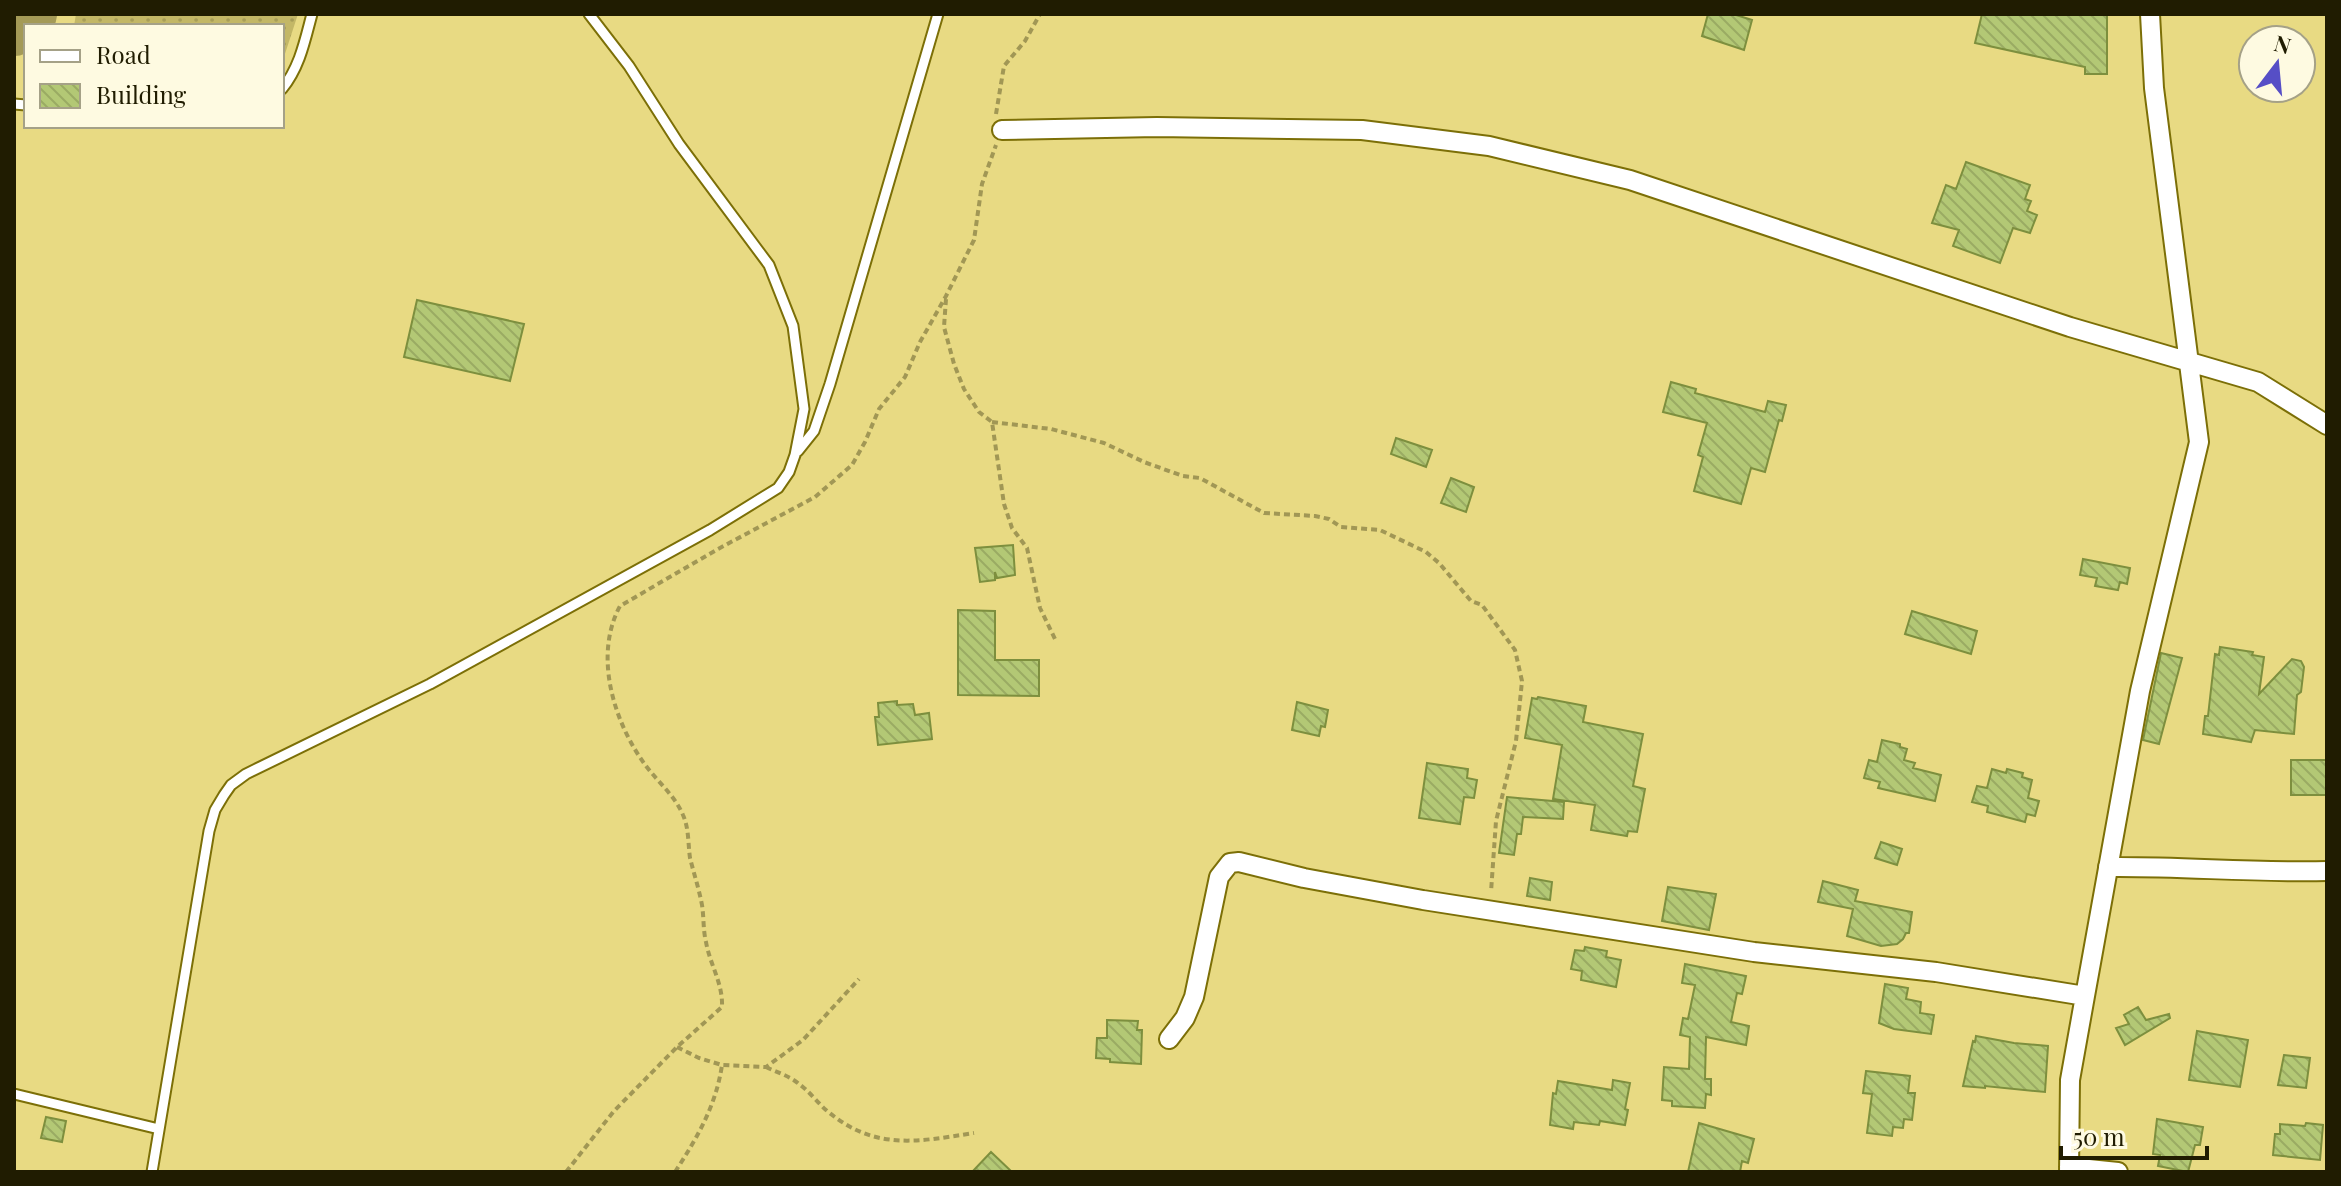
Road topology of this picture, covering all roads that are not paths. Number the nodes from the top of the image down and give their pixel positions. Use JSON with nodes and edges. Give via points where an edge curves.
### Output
{"nodes":[{"id":1,"x":312,"y":14,"type":"edge"},
{"id":2,"x":589,"y":14,"type":"edge"},
{"id":3,"x":938,"y":14,"type":"edge"},
{"id":4,"x":2150,"y":14,"type":"edge"},
{"id":5,"x":284,"y":86,"type":"edge"},
{"id":6,"x":1002,"y":130,"type":"road end"},
{"id":7,"x":2189,"y":360,"type":"junction"},
{"id":8,"x":2327,"y":425,"type":"edge"},
{"id":9,"x":795,"y":455,"type":"junction"},
{"id":10,"x":2108,"y":867,"type":"junction"},
{"id":11,"x":2327,"y":871,"type":"edge"},
{"id":12,"x":2085,"y":996,"type":"junction"},
{"id":13,"x":1169,"y":1039,"type":"dead end"},
{"id":14,"x":14,"y":1094,"type":"edge"},
{"id":15,"x":159,"y":1129,"type":"junction"},
{"id":16,"x":2069,"y":1169,"type":"edge"},
{"id":17,"x":152,"y":1172,"type":"edge"},
{"id":18,"x":2118,"y":1172,"type":"edge"}],
"edges":[{"from":1,"to":5,"type":"lane","via":[[300,58]]},
{"from":2,"to":9,"type":"lane","via":[[769,265],[793,326],[804,409]]},
{"from":3,"to":9,"type":"lane","via":[[830,384],[814,431]]},
{"from":4,"to":7,"type":"street","via":[[2154,88]]},
{"from":6,"to":7,"type":"street","via":[[1362,130],[1489,146],[1630,180],[2070,327]]},
{"from":7,"to":8,"type":"street","via":[[2258,382]]},
{"from":7,"to":10,"type":"street","via":[[2199,442],[2140,691]]},
{"from":9,"to":15,"type":"lane","via":[[778,488],[710,530],[430,684],[293,749],[231,785],[209,831]]},
{"from":10,"to":11,"type":"street"},
{"from":10,"to":12,"type":"street"},
{"from":12,"to":13,"type":"street","via":[[1414,899],[1239,862],[1230,863],[1219,877],[1194,997]]},
{"from":12,"to":16,"type":"street","via":[[2070,1080]]},
{"from":14,"to":15,"type":"lane"},
{"from":15,"to":17,"type":"lane"},
{"from":16,"to":18,"type":"street"}]}
